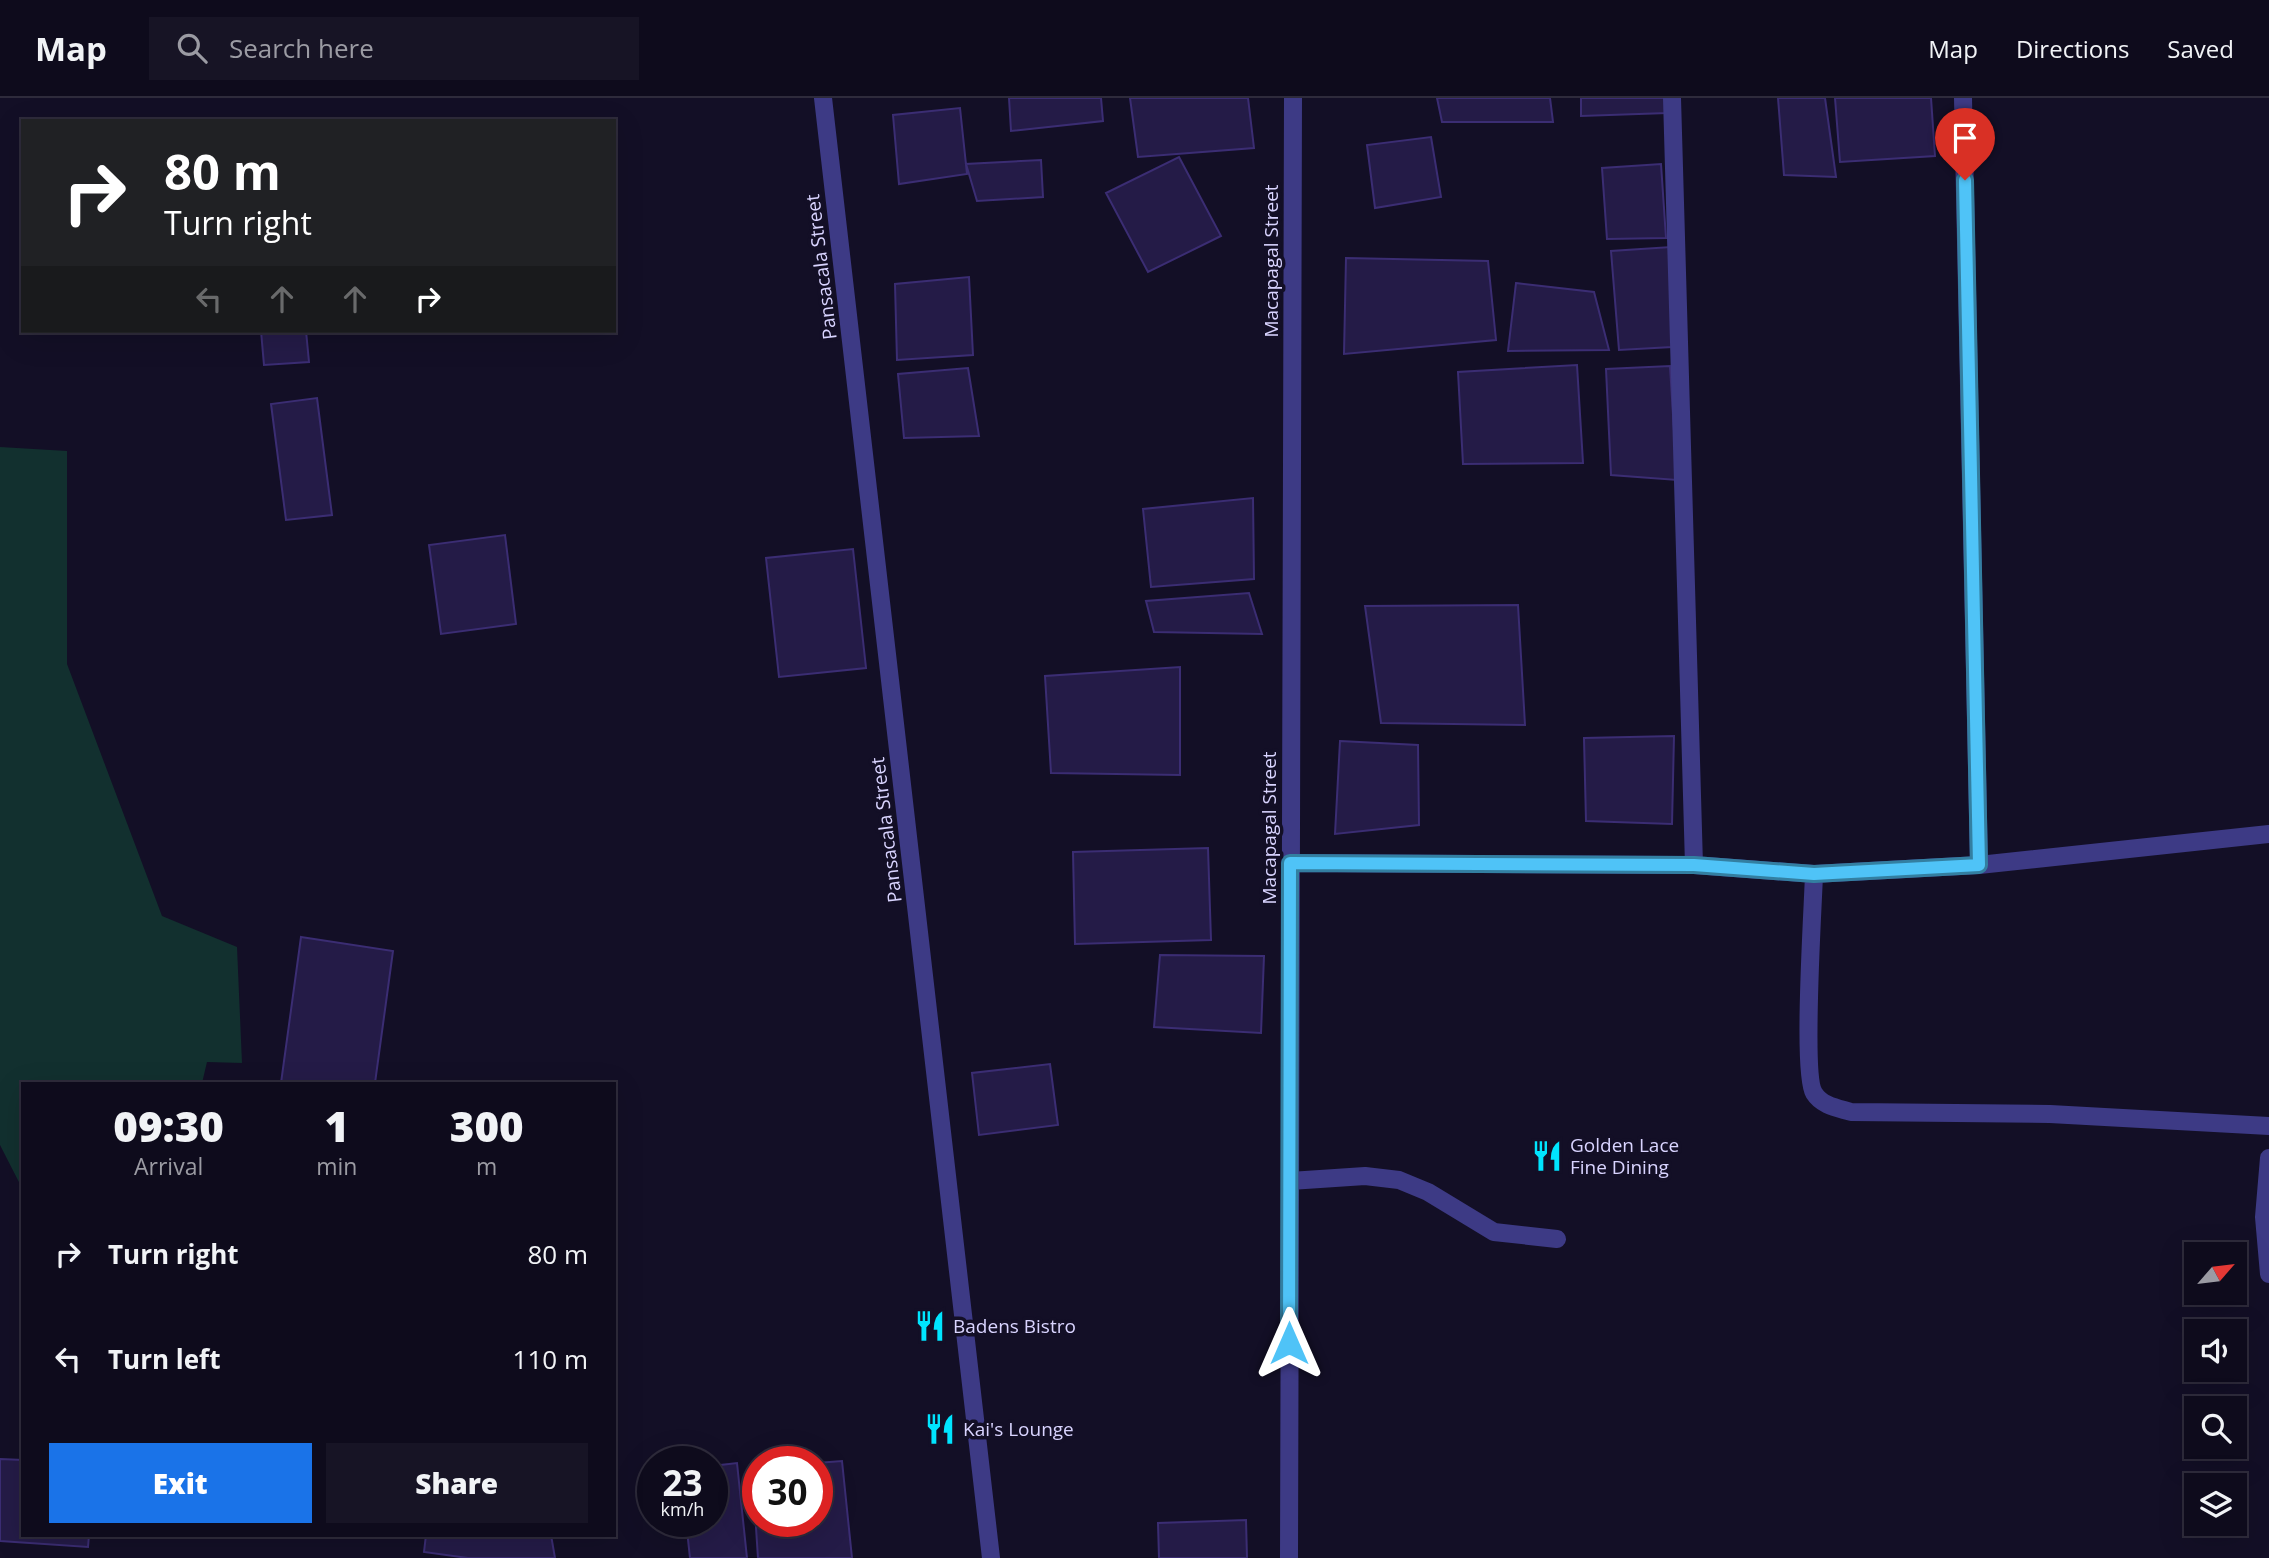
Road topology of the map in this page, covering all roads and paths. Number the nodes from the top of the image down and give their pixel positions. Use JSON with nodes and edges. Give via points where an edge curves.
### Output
{"nodes":[{"id":1,"x":823,"y":98,"type":"edge"},
{"id":2,"x":1293,"y":98,"type":"edge"},
{"id":3,"x":1672,"y":98,"type":"edge"},
{"id":4,"x":1963,"y":98,"type":"edge"},
{"id":5,"x":2269,"y":834,"type":"edge"},
{"id":6,"x":1290,"y":863,"type":"junction"},
{"id":7,"x":1694,"y":865,"type":"junction"},
{"id":8,"x":1979,"y":865,"type":"junction"},
{"id":9,"x":1814,"y":874,"type":"junction"},
{"id":10,"x":2269,"y":1126,"type":"edge"},
{"id":11,"x":2269,"y":1158,"type":"edge"},
{"id":12,"x":1290,"y":1181,"type":"junction"},
{"id":13,"x":1557,"y":1238,"type":"dead end"},
{"id":14,"x":2269,"y":1274,"type":"edge"},
{"id":15,"x":991,"y":1558,"type":"edge"},
{"id":16,"x":1289,"y":1558,"type":"edge"}],
"edges":[{"from":1,"to":15,"type":"street","name":"Pansacala Street"},
{"from":2,"to":6,"type":"street","name":"Macapagal Street"},
{"from":3,"to":7,"type":"street"},
{"from":4,"to":8,"type":"street"},
{"from":5,"to":8,"type":"street"},
{"from":6,"to":7,"type":"street"},
{"from":6,"to":12,"type":"street","name":"Macapagal Street"},
{"from":7,"to":9,"type":"street"},
{"from":8,"to":9,"type":"street"},
{"from":9,"to":10,"type":"street","via":[[1809,1044],[1812,1090],[1825,1104],[1851,1112],[2050,1114]]},
{"from":11,"to":14,"type":"street","via":[[2264,1217]]},
{"from":12,"to":13,"type":"street","via":[[1366,1176],[1399,1180],[1494,1232]]},
{"from":12,"to":16,"type":"street","name":"Macapagal Street"}]}
